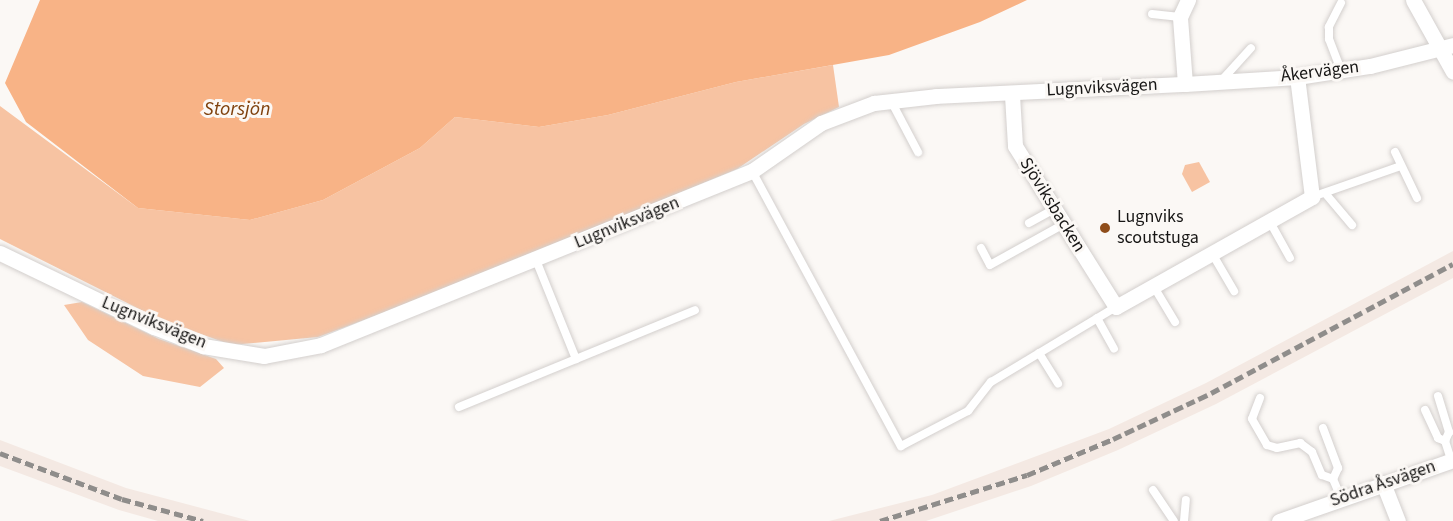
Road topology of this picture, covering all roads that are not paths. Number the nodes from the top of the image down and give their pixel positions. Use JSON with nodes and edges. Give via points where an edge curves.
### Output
{"nodes":[{"id":1,"x":1188,"y":0,"type":"edge"},
{"id":2,"x":1413,"y":0,"type":"edge"},
{"id":3,"x":1341,"y":3,"type":"dead end"},
{"id":4,"x":1152,"y":14,"type":"dead end"},
{"id":5,"x":1180,"y":17,"type":"junction"},
{"id":6,"x":1447,"y":46,"type":"edge"},
{"id":7,"x":1251,"y":48,"type":"dead end"},
{"id":8,"x":1341,"y":70,"type":"junction"},
{"id":9,"x":1453,"y":72,"type":"edge"},
{"id":10,"x":1297,"y":77,"type":"junction"},
{"id":11,"x":1221,"y":81,"type":"junction"},
{"id":12,"x":1185,"y":84,"type":"junction"},
{"id":13,"x":1012,"y":94,"type":"junction"},
{"id":14,"x":891,"y":101,"type":"junction"},
{"id":15,"x":918,"y":152,"type":"dead end"},
{"id":16,"x":1395,"y":152,"type":"dead end"},
{"id":17,"x":1401,"y":166,"type":"junction"},
{"id":18,"x":752,"y":171,"type":"junction"},
{"id":19,"x":1319,"y":195,"type":"junction"},
{"id":20,"x":1417,"y":198,"type":"dead end"},
{"id":21,"x":1054,"y":208,"type":"junction"},
{"id":22,"x":1270,"y":222,"type":"junction"},
{"id":23,"x":1029,"y":223,"type":"dead end"},
{"id":24,"x":1064,"y":224,"type":"junction"},
{"id":25,"x":1352,"y":225,"type":"dead end"},
{"id":26,"x":981,"y":248,"type":"dead end"},
{"id":27,"x":0,"y":253,"type":"edge"},
{"id":28,"x":1213,"y":255,"type":"junction"},
{"id":29,"x":1290,"y":258,"type":"dead end"},
{"id":30,"x":536,"y":260,"type":"junction"},
{"id":31,"x":1154,"y":287,"type":"junction"},
{"id":32,"x":1234,"y":291,"type":"dead end"},
{"id":33,"x":1116,"y":307,"type":"junction"},
{"id":34,"x":695,"y":310,"type":"dead end"},
{"id":35,"x":1097,"y":318,"type":"junction"},
{"id":36,"x":1175,"y":322,"type":"dead end"},
{"id":37,"x":1114,"y":349,"type":"dead end"},
{"id":38,"x":1040,"y":353,"type":"junction"},
{"id":39,"x":576,"y":359,"type":"junction"},
{"id":40,"x":1058,"y":384,"type":"dead end"},
{"id":41,"x":1438,"y":396,"type":"dead end"},
{"id":42,"x":1260,"y":398,"type":"dead end"},
{"id":43,"x":459,"y":407,"type":"dead end"},
{"id":44,"x":1425,"y":410,"type":"dead end"},
{"id":45,"x":1323,"y":428,"type":"dead end"},
{"id":46,"x":1445,"y":441,"type":"junction"},
{"id":47,"x":1452,"y":460,"type":"edge"},
{"id":48,"x":1333,"y":479,"type":"junction"},
{"id":49,"x":1383,"y":483,"type":"junction"},
{"id":50,"x":1153,"y":490,"type":"dead end"},
{"id":51,"x":1341,"y":498,"type":"junction"},
{"id":52,"x":1185,"y":500,"type":"dead end"},
{"id":53,"x":1174,"y":521,"type":"edge"},
{"id":54,"x":1184,"y":521,"type":"edge"},
{"id":55,"x":1279,"y":521,"type":"edge"},
{"id":56,"x":1398,"y":521,"type":"edge"}],
"edges":[{"from":1,"to":5,"type":"street"},
{"from":2,"to":6,"type":"street"},
{"from":3,"to":8,"type":"lane","via":[[1329,27],[1329,39]]},
{"from":4,"to":5,"type":"lane"},
{"from":5,"to":12,"type":"street"},
{"from":6,"to":8,"type":"street","name":"Åkervägen"},
{"from":6,"to":9,"type":"street"},
{"from":7,"to":11,"type":"lane"},
{"from":8,"to":10,"type":"street","name":"Åkervägen"},
{"from":10,"to":11,"type":"street","name":"Åkervägen"},
{"from":10,"to":19,"type":"street"},
{"from":11,"to":12,"type":"street","name":"Åkervägen"},
{"from":12,"to":13,"type":"street","name":"Lugnviksvägen"},
{"from":13,"to":14,"type":"street","name":"Lugnviksvägen"},
{"from":13,"to":21,"type":"street","name":"Sjöviksbacken","via":[[1015,146]]},
{"from":14,"to":15,"type":"lane"},
{"from":14,"to":18,"type":"street","name":"Lugnviksvägen","via":[[821,123]]},
{"from":16,"to":17,"type":"lane"},
{"from":17,"to":19,"type":"lane"},
{"from":17,"to":20,"type":"lane"},
{"from":18,"to":30,"type":"street","name":"Lugnviksvägen"},
{"from":18,"to":38,"type":"lane","via":[[902,446],[968,411],[991,382]]},
{"from":19,"to":22,"type":"street"},
{"from":19,"to":25,"type":"lane"},
{"from":21,"to":23,"type":"lane"},
{"from":21,"to":24,"type":"street","name":"Sjöviksbacken"},
{"from":22,"to":28,"type":"street"},
{"from":22,"to":29,"type":"lane"},
{"from":24,"to":26,"type":"lane","via":[[990,265]]},
{"from":24,"to":33,"type":"street","name":"Sjöviksbacken"},
{"from":27,"to":30,"type":"street","name":"Lugnviksvägen","via":[[154,327],[203,346],[264,356],[321,345]]},
{"from":28,"to":31,"type":"street"},
{"from":28,"to":32,"type":"lane"},
{"from":30,"to":39,"type":"lane"},
{"from":31,"to":33,"type":"street"},
{"from":31,"to":36,"type":"lane"},
{"from":33,"to":35,"type":"lane"},
{"from":34,"to":39,"type":"lane"},
{"from":35,"to":37,"type":"lane"},
{"from":35,"to":38,"type":"lane"},
{"from":38,"to":40,"type":"lane"},
{"from":39,"to":43,"type":"lane"},
{"from":41,"to":46,"type":"lane","via":[[1449,432]]},
{"from":42,"to":48,"type":"lane","via":[[1252,419],[1267,445],[1277,448],[1300,443],[1312,452],[1323,475]]},
{"from":44,"to":46,"type":"lane","via":[[1438,438]]},
{"from":45,"to":48,"type":"lane","via":[[1338,468]]},
{"from":46,"to":47,"type":"lane"},
{"from":47,"to":49,"type":"street","name":"Södra Åsvägen"},
{"from":48,"to":51,"type":"lane"},
{"from":49,"to":51,"type":"street","name":"Södra Åsvägen"},
{"from":49,"to":56,"type":"street"},
{"from":50,"to":53,"type":"lane"},
{"from":51,"to":55,"type":"street","name":"Södra Åsvägen"},
{"from":52,"to":54,"type":"lane"}]}
